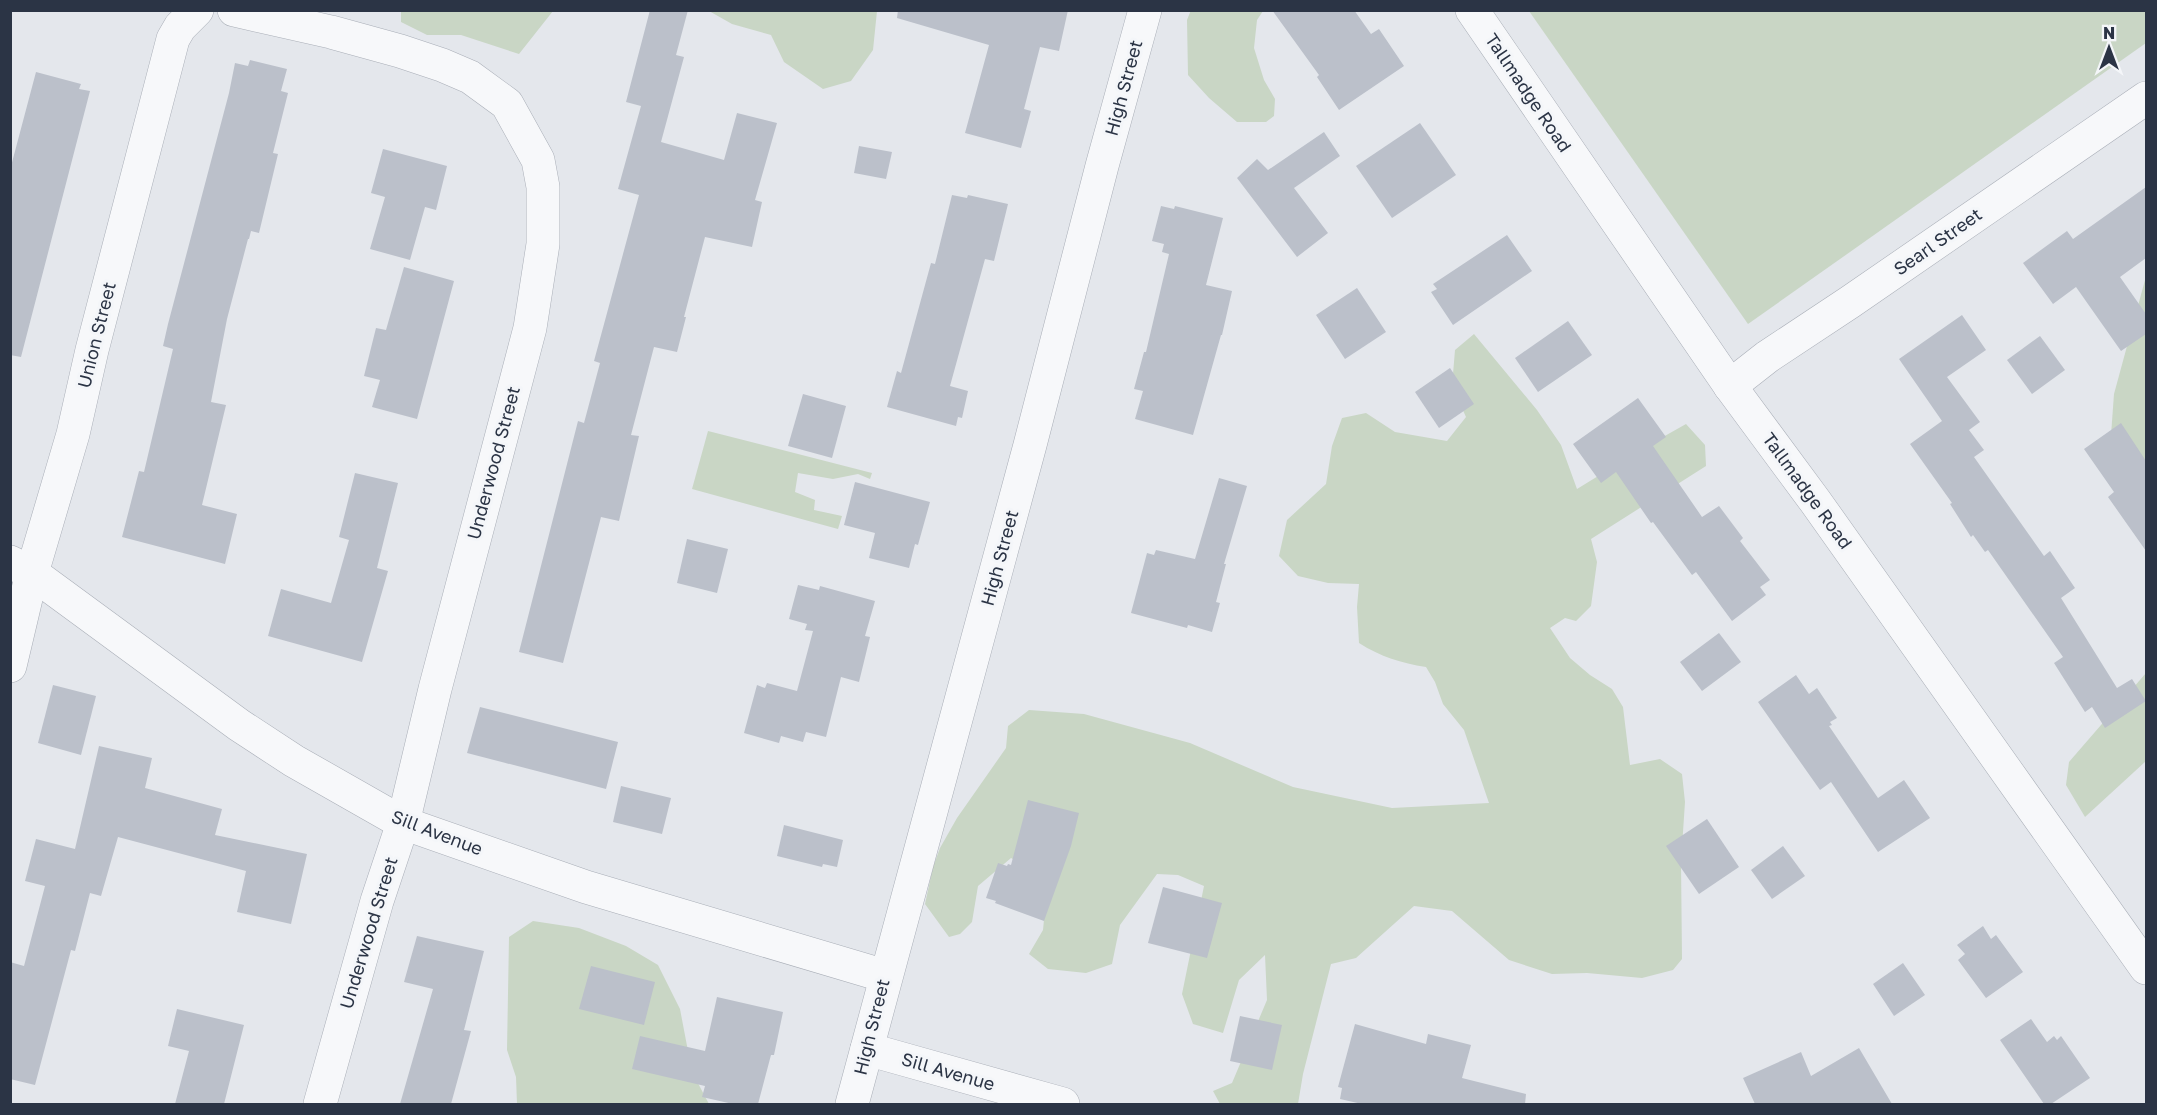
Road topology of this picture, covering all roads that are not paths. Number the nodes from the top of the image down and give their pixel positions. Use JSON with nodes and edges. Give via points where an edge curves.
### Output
{"nodes":[{"id":1,"x":197,"y":10,"type":"edge"},
{"id":2,"x":234,"y":10,"type":"edge"},
{"id":3,"x":1145,"y":10,"type":"edge"},
{"id":4,"x":1472,"y":10,"type":"edge"},
{"id":5,"x":2146,"y":98,"type":"edge"},
{"id":6,"x":1730,"y":386,"type":"junction"},
{"id":7,"x":21,"y":567,"type":"edge"},
{"id":8,"x":10,"y":666,"type":"edge"},
{"id":9,"x":403,"y":823,"type":"junction"},
{"id":10,"x":2146,"y":964,"type":"edge"},
{"id":11,"x":885,"y":976,"type":"junction"},
{"id":12,"x":867,"y":1049,"type":"junction"},
{"id":13,"x":321,"y":1104,"type":"edge"},
{"id":14,"x":852,"y":1104,"type":"edge"},
{"id":15,"x":1064,"y":1104,"type":"edge"}],
"edges":[{"from":1,"to":7,"type":"street","name":"Union Street","via":[[172,39],[73,434]]},
{"from":2,"to":9,"type":"street","name":"Underwood Street","via":[[400,51],[470,77],[507,104],[538,160],[543,226],[530,328]]},
{"from":3,"to":11,"type":"street","name":"High Street"},
{"from":4,"to":6,"type":"street","name":"Tallmadge Road"},
{"from":5,"to":6,"type":"street","name":"Searl Street"},
{"from":6,"to":10,"type":"street","name":"Tallmadge Road"},
{"from":7,"to":8,"type":"street","name":"Union Street"},
{"from":7,"to":9,"type":"street","name":"Sill Avenue","via":[[239,725]]},
{"from":9,"to":11,"type":"street","name":"Sill Avenue","via":[[586,887]]},
{"from":9,"to":13,"type":"street","name":"Underwood Street"},
{"from":11,"to":12,"type":"street","name":"High Street"},
{"from":12,"to":14,"type":"street","name":"High Street"},
{"from":12,"to":15,"type":"street","name":"Sill Avenue"}]}
